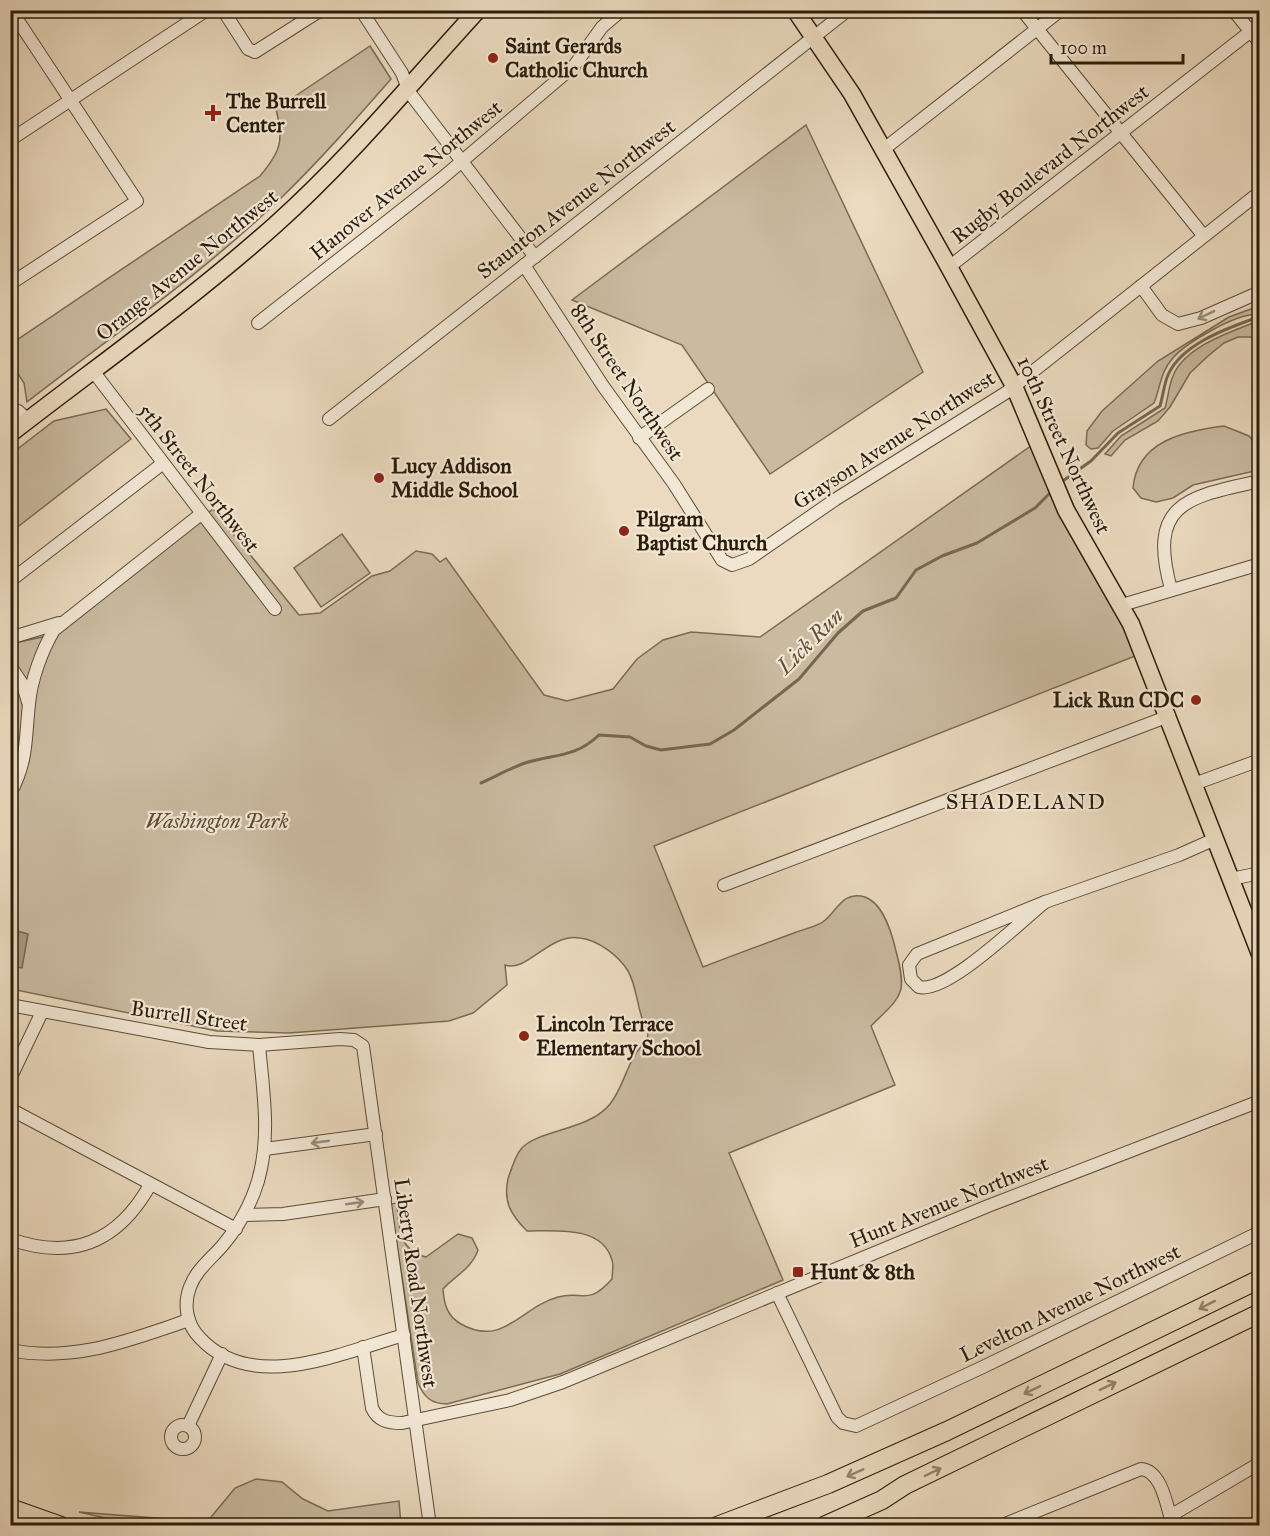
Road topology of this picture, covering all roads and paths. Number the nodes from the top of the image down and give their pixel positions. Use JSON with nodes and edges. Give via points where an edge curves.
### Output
{"nodes":[{"id":1,"x":11,"y":10,"type":"edge"},
{"id":2,"x":207,"y":10,"type":"edge"},
{"id":3,"x":223,"y":10,"type":"edge"},
{"id":4,"x":321,"y":10,"type":"edge"},
{"id":5,"x":361,"y":10,"type":"edge"},
{"id":6,"x":478,"y":10,"type":"edge"},
{"id":7,"x":622,"y":10,"type":"edge"},
{"id":8,"x":795,"y":10,"type":"edge"},
{"id":9,"x":848,"y":10,"type":"edge"},
{"id":10,"x":1022,"y":10,"type":"edge"},
{"id":11,"x":1061,"y":10,"type":"edge"},
{"id":12,"x":1233,"y":10,"type":"edge"},
{"id":13,"x":1255,"y":28,"type":"edge"},
{"id":14,"x":1037,"y":29,"type":"junction"},
{"id":15,"x":813,"y":38,"type":"junction"},
{"id":16,"x":1260,"y":43,"type":"edge"},
{"id":17,"x":407,"y":87,"type":"junction"},
{"id":18,"x":71,"y":100,"type":"junction"},
{"id":19,"x":1121,"y":132,"type":"junction"},
{"id":20,"x":10,"y":140,"type":"edge"},
{"id":21,"x":884,"y":149,"type":"junction"},
{"id":22,"x":463,"y":160,"type":"junction"},
{"id":23,"x":1260,"y":192,"type":"edge"},
{"id":24,"x":1203,"y":236,"type":"junction"},
{"id":25,"x":535,"y":256,"type":"junction"},
{"id":26,"x":524,"y":265,"type":"junction"},
{"id":27,"x":949,"y":267,"type":"junction"},
{"id":28,"x":10,"y":284,"type":"edge"},
{"id":29,"x":1141,"y":286,"type":"junction"},
{"id":30,"x":1260,"y":292,"type":"edge"},
{"id":31,"x":258,"y":322,"type":"dead end"},
{"id":32,"x":93,"y":371,"type":"junction"},
{"id":33,"x":1014,"y":386,"type":"junction"},
{"id":34,"x":708,"y":389,"type":"dead end"},
{"id":35,"x":10,"y":409,"type":"edge"},
{"id":36,"x":329,"y":419,"type":"dead end"},
{"id":37,"x":28,"y":420,"type":"junction"},
{"id":38,"x":10,"y":434,"type":"edge"},
{"id":39,"x":639,"y":438,"type":"junction"},
{"id":40,"x":162,"y":464,"type":"junction"},
{"id":41,"x":1260,"y":481,"type":"edge"},
{"id":42,"x":201,"y":514,"type":"junction"},
{"id":43,"x":698,"y":521,"type":"joint"},
{"id":44,"x":1260,"y":564,"type":"edge"},
{"id":45,"x":10,"y":581,"type":"edge"},
{"id":46,"x":1171,"y":589,"type":"junction"},
{"id":47,"x":1122,"y":605,"type":"junction"},
{"id":48,"x":275,"y":609,"type":"dead end"},
{"id":49,"x":60,"y":622,"type":"junction"},
{"id":50,"x":10,"y":638,"type":"edge"},
{"id":51,"x":10,"y":666,"type":"edge"},
{"id":52,"x":28,"y":703,"type":"junction"},
{"id":53,"x":1168,"y":716,"type":"junction"},
{"id":54,"x":1260,"y":760,"type":"edge"},
{"id":55,"x":1194,"y":784,"type":"junction"},
{"id":56,"x":10,"y":794,"type":"edge"},
{"id":57,"x":1215,"y":839,"type":"junction"},
{"id":58,"x":1260,"y":873,"type":"edge"},
{"id":59,"x":1231,"y":879,"type":"junction"},
{"id":60,"x":724,"y":885,"type":"dead end"},
{"id":61,"x":1045,"y":902,"type":"junction"},
{"id":62,"x":1260,"y":954,"type":"edge"},
{"id":63,"x":10,"y":1005,"type":"edge"},
{"id":64,"x":42,"y":1012,"type":"junction"},
{"id":65,"x":259,"y":1045,"type":"junction"},
{"id":66,"x":363,"y":1046,"type":"joint"},
{"id":67,"x":10,"y":1079,"type":"edge"},
{"id":68,"x":1260,"y":1101,"type":"edge"},
{"id":69,"x":10,"y":1109,"type":"edge"},
{"id":70,"x":376,"y":1134,"type":"junction"},
{"id":71,"x":265,"y":1149,"type":"junction"},
{"id":72,"x":150,"y":1185,"type":"junction"},
{"id":73,"x":385,"y":1199,"type":"junction"},
{"id":74,"x":244,"y":1215,"type":"junction"},
{"id":75,"x":236,"y":1229,"type":"junction"},
{"id":76,"x":1260,"y":1232,"type":"edge"},
{"id":77,"x":10,"y":1239,"type":"edge"},
{"id":78,"x":1260,"y":1279,"type":"edge"},
{"id":79,"x":777,"y":1293,"type":"junction"},
{"id":80,"x":1260,"y":1313,"type":"edge"},
{"id":81,"x":189,"y":1320,"type":"junction"},
{"id":82,"x":404,"y":1335,"type":"junction"},
{"id":83,"x":363,"y":1347,"type":"junction"},
{"id":84,"x":10,"y":1350,"type":"edge"},
{"id":85,"x":222,"y":1354,"type":"junction"},
{"id":86,"x":415,"y":1419,"type":"junction"},
{"id":87,"x":188,"y":1426,"type":"dead end"},
{"id":88,"x":1260,"y":1463,"type":"edge"},
{"id":89,"x":10,"y":1508,"type":"edge"},
{"id":90,"x":1172,"y":1521,"type":"edge"},
{"id":91,"x":62,"y":1526,"type":"edge"},
{"id":92,"x":430,"y":1526,"type":"edge"},
{"id":93,"x":717,"y":1526,"type":"edge"},
{"id":94,"x":824,"y":1526,"type":"edge"},
{"id":95,"x":1000,"y":1526,"type":"edge"}],
"edges":[{"from":1,"to":18,"type":"street"},
{"from":2,"to":18,"type":"street"},
{"from":3,"to":4,"type":"street","via":[[252,51],[259,51]]},
{"from":5,"to":17,"type":"street"},
{"from":6,"to":17,"type":"main road","name":"Orange Avenue Northwest"},
{"from":7,"to":22,"type":"street","name":"Hanover Avenue Northwest","via":[[602,27],[574,66]]},
{"from":8,"to":15,"type":"main road","name":"10th Street Northwest"},
{"from":9,"to":15,"type":"street","name":"Staunton Avenue Northwest"},
{"from":10,"to":14,"type":"street"},
{"from":11,"to":14,"type":"street"},
{"from":12,"to":13,"type":"street"},
{"from":13,"to":16,"type":"street"},
{"from":13,"to":19,"type":"street","name":"Rugby Boulevard Northwest"},
{"from":14,"to":19,"type":"street"},
{"from":14,"to":21,"type":"street"},
{"from":15,"to":21,"type":"main road","name":"10th Street Northwest"},
{"from":15,"to":25,"type":"street","name":"Staunton Avenue Northwest"},
{"from":17,"to":22,"type":"street"},
{"from":17,"to":32,"type":"main road","name":"Orange Avenue Northwest","via":[[276,224]]},
{"from":18,"to":20,"type":"street"},
{"from":18,"to":28,"type":"street","via":[[137,201]]},
{"from":19,"to":24,"type":"street"},
{"from":19,"to":27,"type":"street","name":"Rugby Boulevard Northwest"},
{"from":21,"to":27,"type":"main road","name":"10th Street Northwest"},
{"from":22,"to":25,"type":"street"},
{"from":22,"to":31,"type":"street","name":"Hanover Avenue Northwest"},
{"from":23,"to":24,"type":"street","name":"Grayson Avenue Northwest"},
{"from":24,"to":29,"type":"street","name":"Grayson Avenue Northwest"},
{"from":25,"to":26,"type":"street","name":"Staunton Avenue Northwest"},
{"from":26,"to":36,"type":"street","name":"Staunton Avenue Northwest"},
{"from":26,"to":39,"type":"street","name":"8th Street Northwest"},
{"from":27,"to":33,"type":"main road","name":"10th Street Northwest"},
{"from":30,"to":29,"type":"street","one_way":true,"via":[[1178,324],[1162,315]]},
{"from":29,"to":33,"type":"street","name":"Grayson Avenue Northwest"},
{"from":32,"to":37,"type":"main road","name":"Orange Avenue Northwest"},
{"from":32,"to":40,"type":"street","name":"5th Street Northwest"},
{"from":33,"to":43,"type":"street","name":"Grayson Avenue Northwest","via":[[738,565],[724,562]]},
{"from":33,"to":47,"type":"main road","name":"10th Street Northwest","via":[[1066,510]]},
{"from":34,"to":39,"type":"street"},
{"from":35,"to":37,"type":"street"},
{"from":37,"to":38,"type":"main road","name":"Orange Avenue Northwest"},
{"from":39,"to":43,"type":"street","name":"8th Street Northwest"},
{"from":40,"to":42,"type":"street","name":"5th Street Northwest"},
{"from":40,"to":45,"type":"street"},
{"from":41,"to":46,"type":"street","via":[[1202,494],[1173,515],[1163,548]]},
{"from":42,"to":48,"type":"street","name":"5th Street Northwest"},
{"from":42,"to":49,"type":"street"},
{"from":44,"to":46,"type":"street"},
{"from":46,"to":47,"type":"street"},
{"from":47,"to":53,"type":"main road","name":"10th Street Northwest"},
{"from":49,"to":50,"type":"street"},
{"from":49,"to":52,"type":"street","via":[[42,654]]},
{"from":51,"to":52,"type":"street","via":[[23,685]]},
{"from":52,"to":56,"type":"street","via":[[27,751]]},
{"from":53,"to":55,"type":"main road","name":"10th Street Northwest"},
{"from":53,"to":60,"type":"street"},
{"from":54,"to":55,"type":"street"},
{"from":55,"to":57,"type":"main road","name":"10th Street Northwest"},
{"from":57,"to":59,"type":"main road","name":"10th Street Northwest"},
{"from":57,"to":61,"type":"street"},
{"from":58,"to":59,"type":"street"},
{"from":59,"to":62,"type":"main road","name":"10th Street Northwest"},
{"from":61,"to":61,"type":"street","via":[[917,954],[909,964],[911,979],[920,987],[938,986]]},
{"from":63,"to":64,"type":"street","name":"Burrell Street"},
{"from":64,"to":65,"type":"street","name":"Burrell Street","via":[[209,1042]]},
{"from":64,"to":67,"type":"street"},
{"from":65,"to":66,"type":"street","name":"Burrell Street","via":[[340,1039],[354,1040]]},
{"from":65,"to":71,"type":"street"},
{"from":66,"to":70,"type":"street","name":"Liberty Road Northwest"},
{"from":68,"to":79,"type":"street","name":"Hunt Avenue Northwest"},
{"from":69,"to":72,"type":"street"},
{"from":70,"to":71,"type":"street","one_way":true},
{"from":70,"to":73,"type":"street","name":"Liberty Road Northwest"},
{"from":71,"to":74,"type":"street"},
{"from":72,"to":75,"type":"street"},
{"from":72,"to":77,"type":"street","via":[[122,1223],[97,1240],[53,1249]]},
{"from":74,"to":73,"type":"street","one_way":true,"via":[[283,1214]]},
{"from":73,"to":82,"type":"street","name":"Liberty Road Northwest"},
{"from":74,"to":75,"type":"street"},
{"from":75,"to":81,"type":"street","via":[[194,1278],[187,1301]]},
{"from":76,"to":79,"type":"street","name":"Levelton Avenue Northwest","via":[[856,1426],[837,1417]]},
{"from":78,"to":93,"type":"highway","one_way":true,"via":[[947,1431],[828,1484]]},
{"from":79,"to":86,"type":"street","name":"Hunt Avenue Northwest","via":[[510,1400]]},
{"from":94,"to":80,"type":"highway","one_way":true},
{"from":81,"to":84,"type":"street","via":[[88,1352],[43,1354]]},
{"from":81,"to":85,"type":"street","via":[[198,1337]]},
{"from":82,"to":83,"type":"street"},
{"from":82,"to":86,"type":"street","name":"Liberty Road Northwest"},
{"from":83,"to":85,"type":"street","via":[[304,1364],[278,1367]]},
{"from":83,"to":86,"type":"street","name":"Hunt Avenue Northwest","via":[[374,1414],[393,1423]]},
{"from":85,"to":87,"type":"street"},
{"from":86,"to":92,"type":"street","name":"Liberty Road Northwest"},
{"from":88,"to":90,"type":"street"},
{"from":89,"to":91,"type":"highway"},
{"from":90,"to":95,"type":"street","via":[[1153,1473],[1142,1469]]}]}
